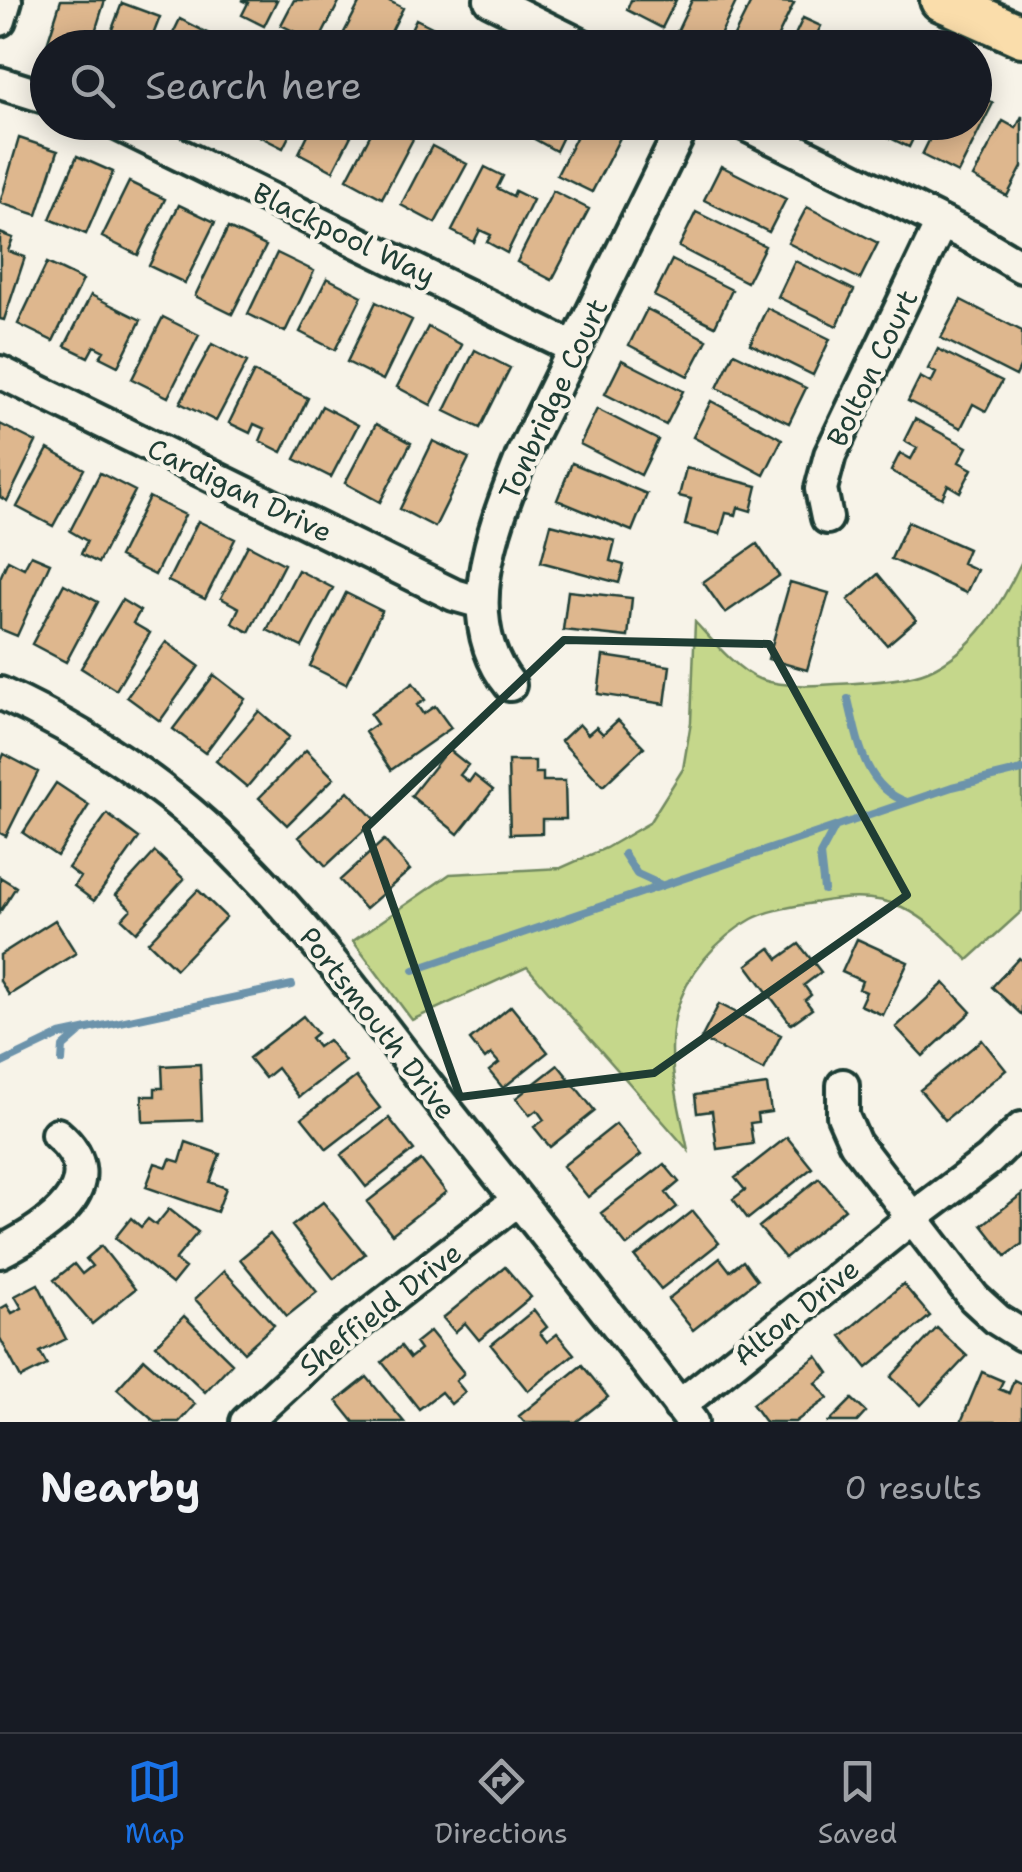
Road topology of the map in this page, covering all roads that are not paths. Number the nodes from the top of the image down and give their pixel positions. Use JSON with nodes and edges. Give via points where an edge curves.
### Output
{"nodes":[{"id":1,"x":6,"y":0,"type":"edge"},
{"id":2,"x":490,"y":0,"type":"edge"},
{"id":3,"x":941,"y":0,"type":"edge"},
{"id":4,"x":0,"y":20,"type":"edge"},
{"id":5,"x":551,"y":30,"type":"edge"},
{"id":6,"x":1022,"y":36,"type":"edge"},
{"id":7,"x":0,"y":82,"type":"edge"},
{"id":8,"x":30,"y":92,"type":"edge"},
{"id":9,"x":149,"y":140,"type":"edge"},
{"id":10,"x":676,"y":140,"type":"edge"},
{"id":11,"x":776,"y":140,"type":"edge"},
{"id":12,"x":942,"y":223,"type":"junction"},
{"id":13,"x":1022,"y":267,"type":"edge"},
{"id":14,"x":574,"y":348,"type":"junction"},
{"id":15,"x":0,"y":372,"type":"edge"},
{"id":16,"x":827,"y":518,"type":"dead end"},
{"id":17,"x":482,"y":603,"type":"junction"},
{"id":18,"x":510,"y":685,"type":"dead end"},
{"id":19,"x":0,"y":693,"type":"edge"},
{"id":20,"x":843,"y":1085,"type":"dead end"},
{"id":21,"x":1022,"y":1128,"type":"edge"},
{"id":22,"x":57,"y":1134,"type":"dead end"},
{"id":23,"x":518,"y":1200,"type":"junction"},
{"id":24,"x":912,"y":1218,"type":"junction"},
{"id":25,"x":0,"y":1252,"type":"edge"},
{"id":26,"x":1022,"y":1335,"type":"edge"},
{"id":27,"x":685,"y":1414,"type":"edge"},
{"id":28,"x":246,"y":1422,"type":"edge"}],
"edges":[{"from":1,"to":4,"type":"street"},
{"from":2,"to":5,"type":"street"},
{"from":3,"to":6,"type":"main road"},
{"from":7,"to":8,"type":"street"},
{"from":9,"to":14,"type":"street","name":"Blackpool Way"},
{"from":10,"to":14,"type":"street","name":"Tonbridge Court"},
{"from":11,"to":12,"type":"street"},
{"from":12,"to":13,"type":"street"},
{"from":12,"to":16,"type":"street","name":"Bolton Court","via":[[830,455],[821,489]]},
{"from":14,"to":17,"type":"street","name":"Tonbridge Court","via":[[512,479]]},
{"from":15,"to":17,"type":"street","name":"Cardigan Drive","via":[[454,596]]},
{"from":17,"to":18,"type":"street","name":"Tonbridge Court","via":[[491,656]]},
{"from":19,"to":23,"type":"street","name":"Portsmouth Drive","via":[[124,762],[246,864]]},
{"from":20,"to":24,"type":"street","via":[[847,1129]]},
{"from":21,"to":24,"type":"street","name":"Alton Drive"},
{"from":22,"to":25,"type":"street","via":[[76,1154],[69,1204]]},
{"from":23,"to":27,"type":"street","name":"Portsmouth Drive"},
{"from":23,"to":28,"type":"street","name":"Sheffield Drive","via":[[326,1349]]},
{"from":24,"to":26,"type":"street","via":[[974,1298]]},
{"from":24,"to":27,"type":"street","name":"Alton Drive"}]}
